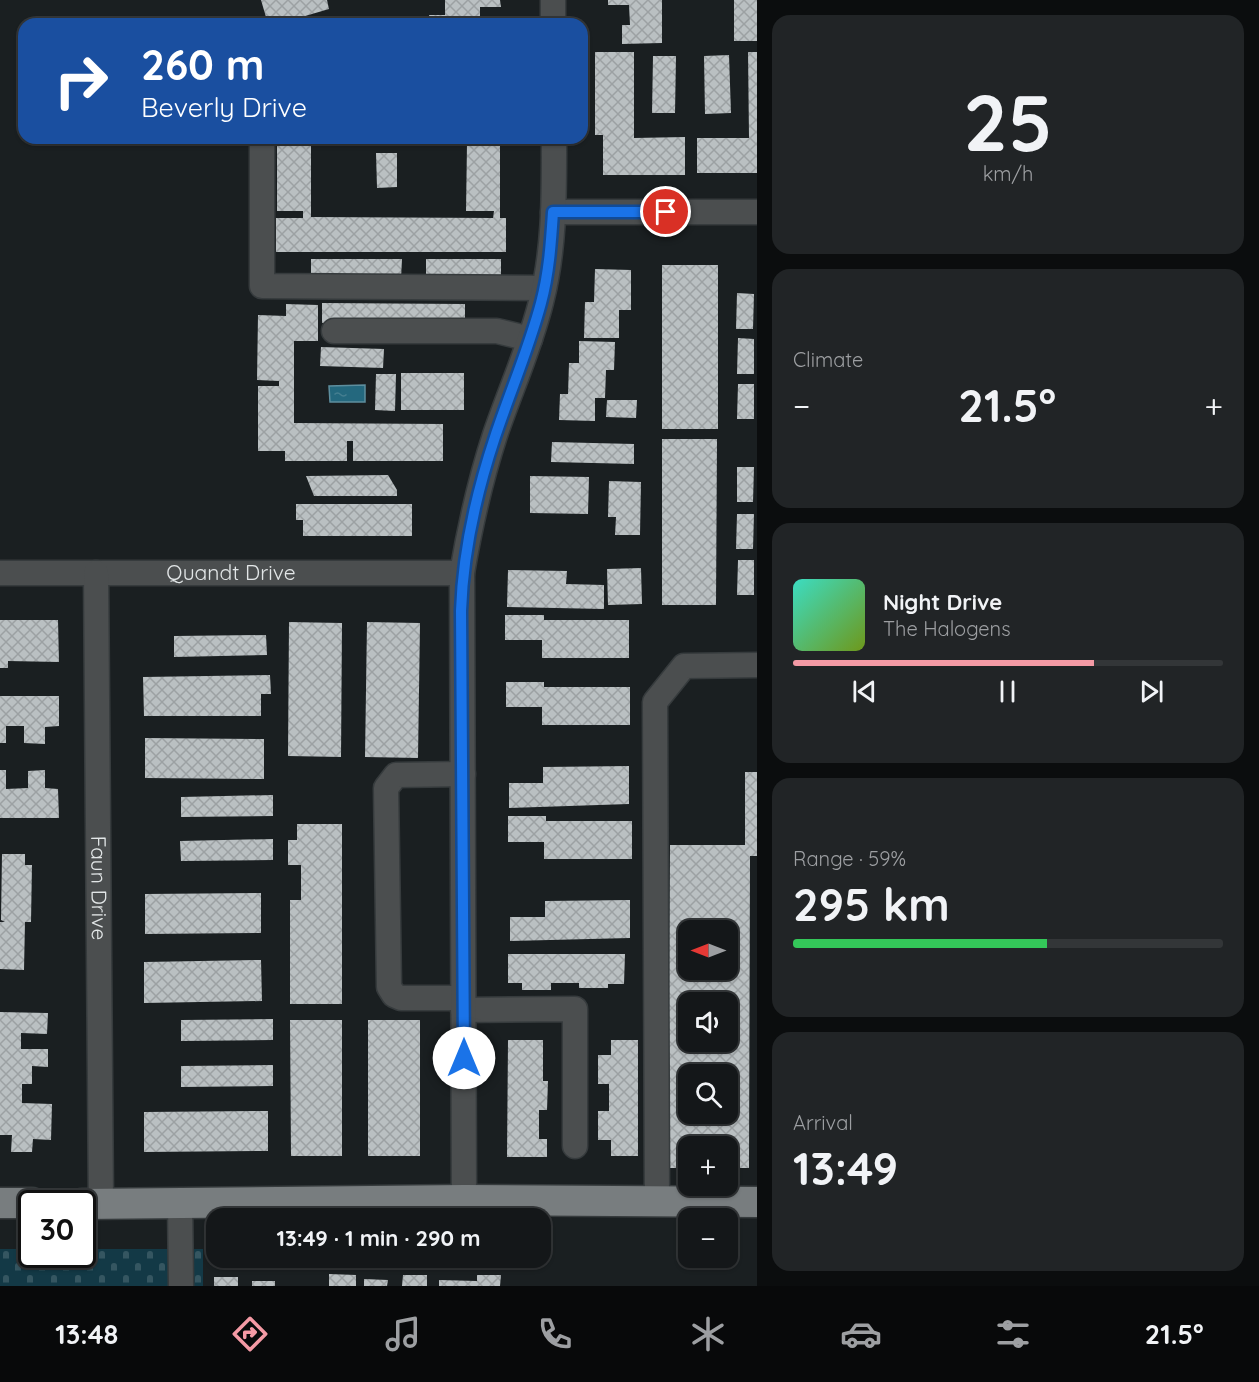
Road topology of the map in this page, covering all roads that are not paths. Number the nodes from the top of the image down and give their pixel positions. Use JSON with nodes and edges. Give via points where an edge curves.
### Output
{"nodes":[{"id":1,"x":553,"y":0,"type":"edge"},
{"id":2,"x":553,"y":18,"type":"edge"},
{"id":3,"x":262,"y":144,"type":"edge"},
{"id":4,"x":554,"y":144,"type":"edge"},
{"id":5,"x":553,"y":212,"type":"junction"},
{"id":6,"x":756,"y":212,"type":"edge"},
{"id":7,"x":544,"y":288,"type":"junction"},
{"id":8,"x":334,"y":331,"type":"dead end"},
{"id":9,"x":530,"y":339,"type":"junction"},
{"id":10,"x":0,"y":573,"type":"edge"},
{"id":11,"x":96,"y":573,"type":"junction"},
{"id":12,"x":462,"y":573,"type":"junction"},
{"id":13,"x":756,"y":665,"type":"edge"},
{"id":14,"x":463,"y":774,"type":"junction"},
{"id":15,"x":463,"y":1004,"type":"junction"},
{"id":16,"x":574,"y":1146,"type":"dead end"},
{"id":17,"x":92,"y":1190,"type":"edge"},
{"id":18,"x":464,"y":1200,"type":"junction"},
{"id":19,"x":657,"y":1201,"type":"junction"},
{"id":20,"x":756,"y":1202,"type":"edge"},
{"id":21,"x":0,"y":1203,"type":"edge"},
{"id":22,"x":18,"y":1203,"type":"edge"},
{"id":23,"x":180,"y":1203,"type":"junction"},
{"id":24,"x":96,"y":1204,"type":"edge"},
{"id":25,"x":181,"y":1286,"type":"edge"}],
"edges":[{"from":1,"to":2,"type":"street"},
{"from":3,"to":7,"type":"street","via":[[262,286]]},
{"from":4,"to":5,"type":"street"},
{"from":5,"to":6,"type":"street"},
{"from":5,"to":7,"type":"street"},
{"from":7,"to":9,"type":"street"},
{"from":8,"to":9,"type":"street","via":[[497,331]]},
{"from":9,"to":12,"type":"street","via":[[482,477]]},
{"from":10,"to":11,"type":"street","name":"Quandt Drive"},
{"from":11,"to":12,"type":"street","name":"Quandt Drive"},
{"from":11,"to":17,"type":"street","name":"Faun Drive"},
{"from":12,"to":14,"type":"street"},
{"from":13,"to":19,"type":"street","via":[[684,666],[656,702]]},
{"from":14,"to":15,"type":"street"},
{"from":14,"to":15,"type":"street","via":[[396,774],[386,788],[389,987],[401,999]]},
{"from":15,"to":16,"type":"street","via":[[574,1009]]},
{"from":15,"to":18,"type":"street"},
{"from":18,"to":19,"type":"main road"},
{"from":18,"to":23,"type":"main road"},
{"from":19,"to":20,"type":"main road"},
{"from":21,"to":22,"type":"main road"},
{"from":23,"to":24,"type":"main road"},
{"from":23,"to":25,"type":"street"}]}
